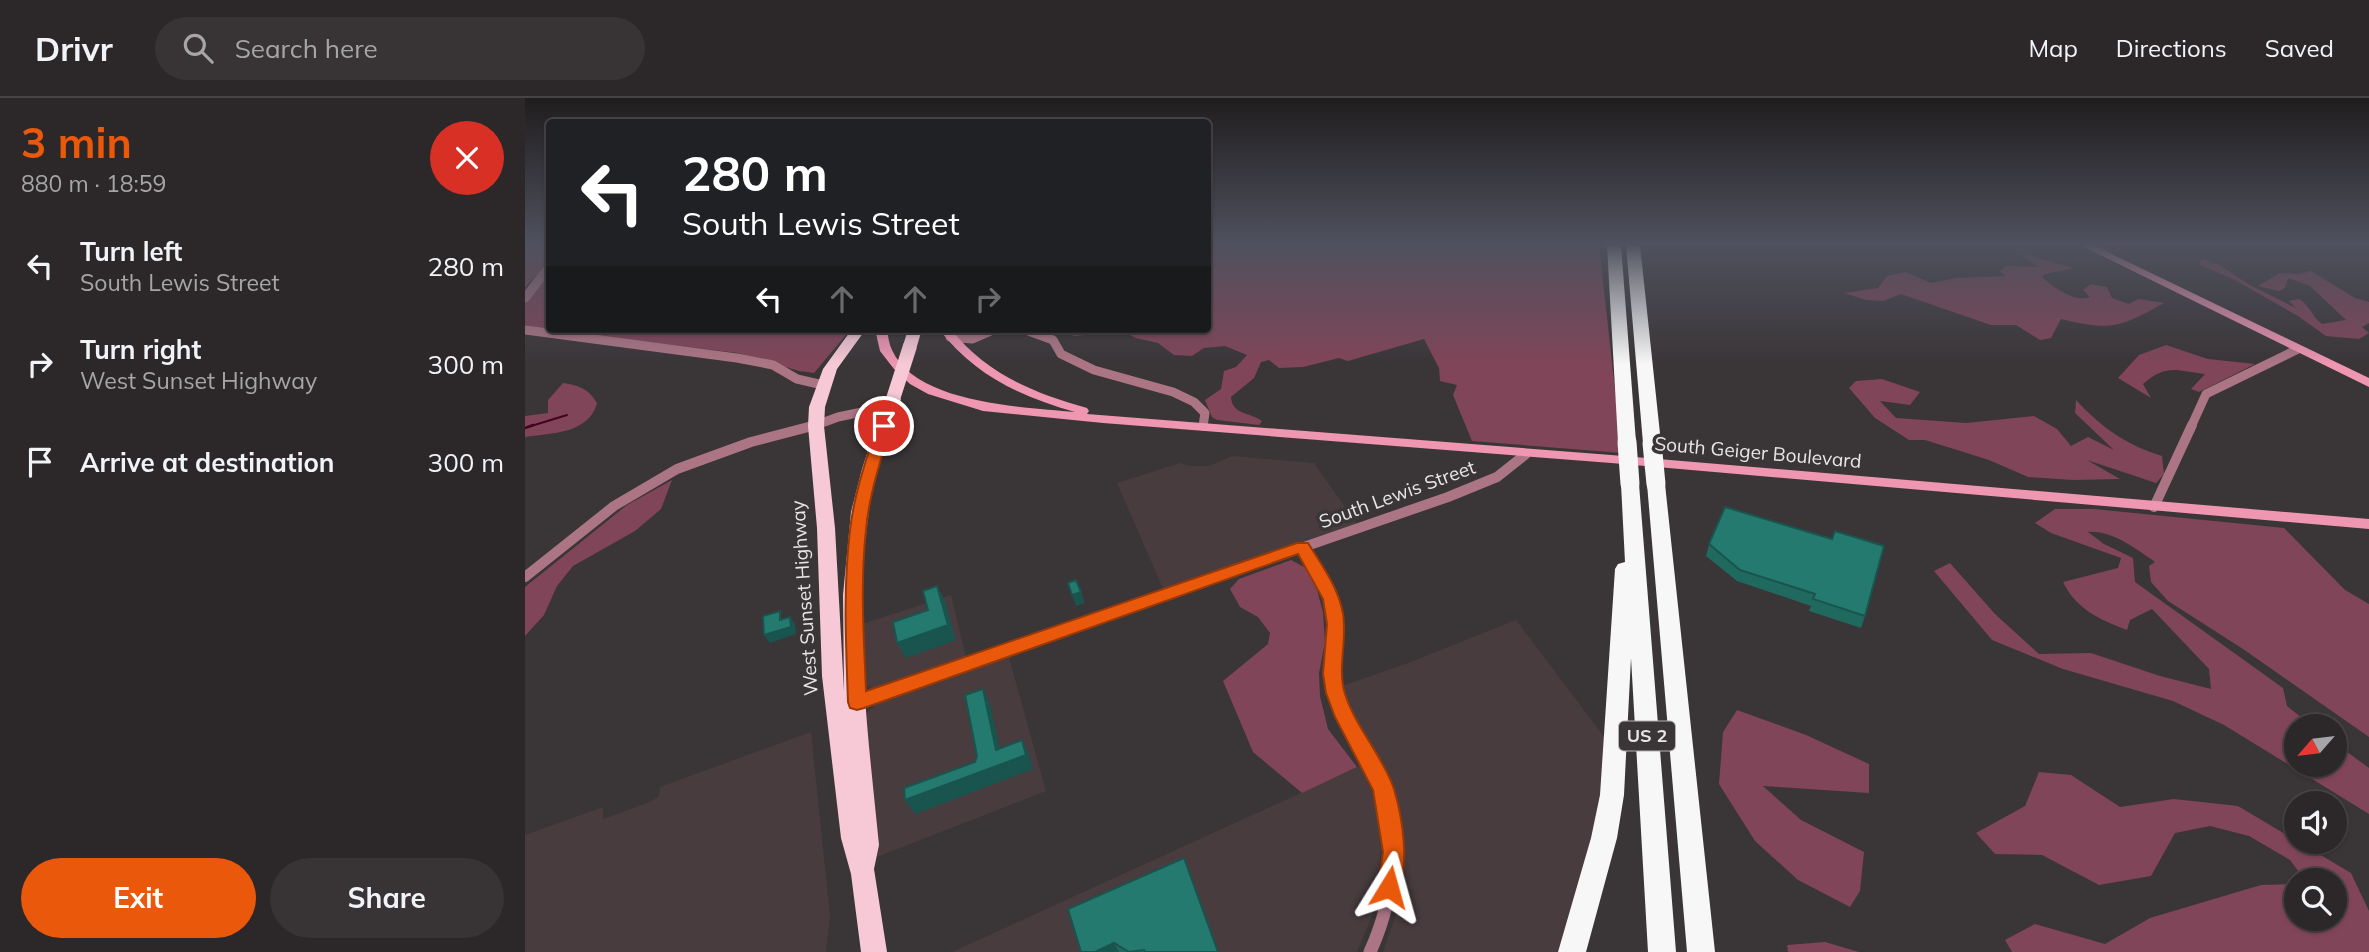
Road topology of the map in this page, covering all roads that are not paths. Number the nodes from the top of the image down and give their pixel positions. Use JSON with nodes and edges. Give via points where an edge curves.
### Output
{"nodes":[{"id":1,"x":1617,"y":285,"type":"edge"},
{"id":2,"x":1637,"y":285,"type":"edge"},
{"id":3,"x":2167,"y":285,"type":"edge"},
{"id":4,"x":525,"y":330,"type":"edge"},
{"id":5,"x":546,"y":333,"type":"edge"},
{"id":6,"x":548,"y":333,"type":"edge"},
{"id":7,"x":856,"y":333,"type":"edge"},
{"id":8,"x":882,"y":333,"type":"edge"},
{"id":9,"x":914,"y":333,"type":"edge"},
{"id":10,"x":948,"y":333,"type":"edge"},
{"id":11,"x":986,"y":333,"type":"edge"},
{"id":12,"x":1034,"y":333,"type":"edge"},
{"id":13,"x":972,"y":339,"type":"junction"},
{"id":14,"x":2298,"y":349,"type":"junction"},
{"id":15,"x":965,"y":352,"type":"junction"},
{"id":16,"x":2369,"y":383,"type":"edge"},
{"id":17,"x":823,"y":385,"type":"junction"},
{"id":18,"x":892,"y":402,"type":"junction"},
{"id":19,"x":1143,"y":422,"type":"junction"},
{"id":20,"x":817,"y":426,"type":"junction"},
{"id":21,"x":1203,"y":426,"type":"junction"},
{"id":22,"x":1652,"y":443,"type":"joint"},
{"id":23,"x":1526,"y":454,"type":"junction"},
{"id":24,"x":2154,"y":506,"type":"junction"},
{"id":25,"x":1632,"y":519,"type":"junction"},
{"id":26,"x":2369,"y":524,"type":"edge"},
{"id":27,"x":1303,"y":547,"type":"junction"},
{"id":28,"x":525,"y":577,"type":"edge"},
{"id":29,"x":857,"y":702,"type":"junction"},
{"id":30,"x":837,"y":709,"type":"junction"},
{"id":31,"x":1685,"y":776,"type":"junction"},
{"id":32,"x":863,"y":874,"type":"junction"},
{"id":33,"x":874,"y":952,"type":"edge"},
{"id":34,"x":1370,"y":952,"type":"edge"},
{"id":35,"x":1572,"y":952,"type":"edge"},
{"id":36,"x":1662,"y":952,"type":"edge"},
{"id":37,"x":1701,"y":952,"type":"edge"},
{"id":38,"x":1712,"y":952,"type":"edge"}],
"edges":[{"from":1,"to":25,"type":"highway","number":"US 2","bridge":true},
{"from":2,"to":22,"type":"highway","number":"US 2"},
{"from":3,"to":14,"type":"street"},
{"from":4,"to":5,"type":"street"},
{"from":6,"to":17,"type":"street","via":[[737,358],[773,365],[797,379]]},
{"from":7,"to":17,"type":"main road","name":"West Sunset Highway"},
{"from":8,"to":19,"type":"street","via":[[894,362],[932,391],[983,407]]},
{"from":9,"to":18,"type":"main road","name":"West Sunset Highway","bridge":true},
{"from":10,"to":13,"type":"street"},
{"from":10,"to":15,"type":"street"},
{"from":11,"to":13,"type":"street"},
{"from":12,"to":21,"type":"street","via":[[1053,340],[1061,354],[1094,370],[1189,399],[1205,413]]},
{"from":13,"to":15,"type":"street"},
{"from":14,"to":16,"type":"street"},
{"from":14,"to":24,"type":"street","via":[[2206,394]]},
{"from":15,"to":19,"type":"street","via":[[994,376],[1035,396],[1089,413]]},
{"from":17,"to":20,"type":"main road","name":"West Sunset Highway"},
{"from":18,"to":20,"type":"street"},
{"from":18,"to":29,"type":"main road","name":"West Sunset Highway","via":[[867,480],[858,530],[854,603]]},
{"from":19,"to":21,"type":"street","name":"South Geiger Boulevard"},
{"from":20,"to":28,"type":"street","via":[[751,442],[677,469],[614,506]]},
{"from":20,"to":30,"type":"main road","name":"West Sunset Highway"},
{"from":21,"to":23,"type":"street","name":"South Geiger Boulevard"},
{"from":22,"to":31,"type":"highway","number":"US 2","bridge":true},
{"from":23,"to":24,"type":"street","name":"South Geiger Boulevard"},
{"from":23,"to":27,"type":"street","name":"South Lewis Street","via":[[1497,477]]},
{"from":24,"to":26,"type":"street","name":"South Geiger Boulevard"},
{"from":25,"to":35,"type":"highway","via":[[1612,795]]},
{"from":25,"to":36,"type":"highway","number":"US 2"},
{"from":27,"to":29,"type":"street","name":"South Lewis Street"},
{"from":27,"to":34,"type":"street","via":[[1332,599],[1336,693],[1383,789],[1390,817],[1394,852],[1389,887],[1383,922]]},
{"from":29,"to":30,"type":"street","name":"South Lewis Street"},
{"from":29,"to":32,"type":"main road","name":"West Sunset Highway","via":[[867,845]]},
{"from":30,"to":32,"type":"main road","name":"West Sunset Highway","via":[[853,838]]},
{"from":31,"to":37,"type":"highway","number":"US 2"},
{"from":31,"to":38,"type":"highway"},
{"from":32,"to":33,"type":"main road","name":"West Sunset Highway"}]}
